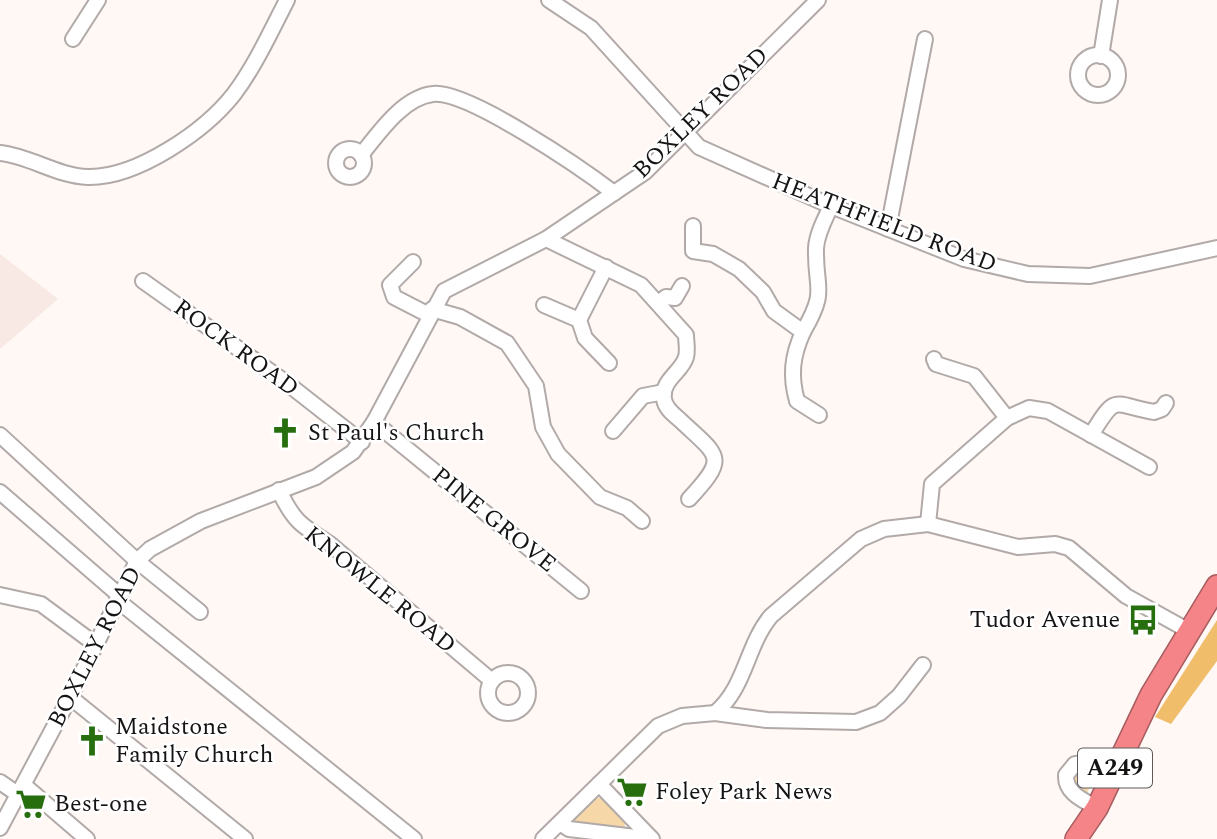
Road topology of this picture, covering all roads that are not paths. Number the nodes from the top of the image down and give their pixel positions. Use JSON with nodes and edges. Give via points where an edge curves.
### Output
{"nodes":[{"id":1,"x":98,"y":0,"type":"edge"},
{"id":2,"x":287,"y":0,"type":"edge"},
{"id":3,"x":550,"y":0,"type":"edge"},
{"id":4,"x":793,"y":0,"type":"edge"},
{"id":5,"x":1110,"y":0,"type":"edge"},
{"id":6,"x":812,"y":5,"type":"edge"},
{"id":7,"x":73,"y":38,"type":"dead end"},
{"id":8,"x":925,"y":40,"type":"dead end"},
{"id":9,"x":1101,"y":56,"type":"dead end"},
{"id":10,"x":685,"y":133,"type":"junction"},
{"id":11,"x":0,"y":153,"type":"edge"},
{"id":12,"x":360,"y":155,"type":"dead end"},
{"id":13,"x":614,"y":193,"type":"junction"},
{"id":14,"x":831,"y":206,"type":"junction"},
{"id":15,"x":693,"y":226,"type":"dead end"},
{"id":16,"x":888,"y":229,"type":"junction"},
{"id":17,"x":546,"y":239,"type":"junction"},
{"id":18,"x":1217,"y":248,"type":"edge"},
{"id":19,"x":413,"y":262,"type":"dead end"},
{"id":20,"x":606,"y":267,"type":"junction"},
{"id":21,"x":143,"y":281,"type":"dead end"},
{"id":22,"x":682,"y":286,"type":"dead end"},
{"id":23,"x":658,"y":303,"type":"junction"},
{"id":24,"x":544,"y":305,"type":"dead end"},
{"id":25,"x":430,"y":312,"type":"junction"},
{"id":26,"x":579,"y":320,"type":"junction"},
{"id":27,"x":803,"y":332,"type":"junction"},
{"id":28,"x":934,"y":359,"type":"dead end"},
{"id":29,"x":610,"y":363,"type":"dead end"},
{"id":30,"x":664,"y":392,"type":"junction"},
{"id":31,"x":1166,"y":403,"type":"dead end"},
{"id":32,"x":819,"y":415,"type":"dead end"},
{"id":33,"x":1007,"y":418,"type":"junction"},
{"id":34,"x":374,"y":422,"type":"junction"},
{"id":35,"x":613,"y":431,"type":"dead end"},
{"id":36,"x":0,"y":435,"type":"edge"},
{"id":37,"x":1091,"y":435,"type":"junction"},
{"id":38,"x":362,"y":442,"type":"junction"},
{"id":39,"x":1149,"y":467,"type":"dead end"},
{"id":40,"x":279,"y":490,"type":"junction"},
{"id":41,"x":0,"y":492,"type":"edge"},
{"id":42,"x":689,"y":499,"type":"dead end"},
{"id":43,"x":642,"y":521,"type":"dead end"},
{"id":44,"x":928,"y":524,"type":"junction"},
{"id":45,"x":137,"y":561,"type":"junction"},
{"id":46,"x":1217,"y":586,"type":"edge"},
{"id":47,"x":581,"y":591,"type":"dead end"},
{"id":48,"x":0,"y":595,"type":"edge"},
{"id":49,"x":118,"y":597,"type":"junction"},
{"id":50,"x":200,"y":612,"type":"dead end"},
{"id":51,"x":1189,"y":631,"type":"junction"},
{"id":52,"x":96,"y":644,"type":"junction"},
{"id":53,"x":922,"y":665,"type":"dead end"},
{"id":54,"x":492,"y":681,"type":"dead end"},
{"id":55,"x":70,"y":697,"type":"junction"},
{"id":56,"x":715,"y":713,"type":"junction"},
{"id":57,"x":1112,"y":774,"type":"junction"},
{"id":58,"x":0,"y":782,"type":"edge"},
{"id":59,"x":599,"y":785,"type":"junction"},
{"id":60,"x":21,"y":790,"type":"junction"},
{"id":61,"x":1097,"y":808,"type":"junction"},
{"id":62,"x":560,"y":823,"type":"junction"},
{"id":63,"x":0,"y":828,"type":"edge"},
{"id":64,"x":651,"y":838,"type":"edge"},
{"id":65,"x":87,"y":839,"type":"edge"},
{"id":66,"x":245,"y":839,"type":"edge"},
{"id":67,"x":414,"y":839,"type":"edge"},
{"id":68,"x":543,"y":839,"type":"edge"},
{"id":69,"x":1076,"y":839,"type":"edge"}],
"edges":[{"from":1,"to":7,"type":"street"},
{"from":2,"to":11,"type":"street","via":[[224,106],[145,164],[86,177]]},
{"from":3,"to":10,"type":"street","name":"HEATHFIELD ROAD","via":[[592,28]]},
{"from":4,"to":6,"type":"street"},
{"from":5,"to":9,"type":"street"},
{"from":6,"to":10,"type":"street","name":"BOXLEY ROAD"},
{"from":8,"to":16,"type":"street"},
{"from":10,"to":13,"type":"street","name":"BOXLEY ROAD","via":[[645,172]]},
{"from":10,"to":14,"type":"street","name":"HEATHFIELD ROAD","via":[[714,155]]},
{"from":12,"to":13,"type":"street","via":[[394,113],[432,94],[460,98],[582,168]]},
{"from":13,"to":17,"type":"street","name":"BOXLEY ROAD"},
{"from":14,"to":16,"type":"street","name":"HEATHFIELD ROAD"},
{"from":14,"to":27,"type":"street","via":[[816,246],[818,307]]},
{"from":15,"to":27,"type":"street","via":[[693,251],[713,254],[739,269],[763,292],[774,311]]},
{"from":16,"to":18,"type":"street","name":"HEATHFIELD ROAD","via":[[981,264],[1046,276],[1108,274]]},
{"from":17,"to":20,"type":"street"},
{"from":17,"to":25,"type":"street","name":"BOXLEY ROAD","via":[[444,291]]},
{"from":19,"to":25,"type":"street","via":[[390,285],[394,297]]},
{"from":20,"to":23,"type":"street","via":[[641,285]]},
{"from":20,"to":26,"type":"street"},
{"from":21,"to":38,"type":"street","name":"ROCK ROAD"},
{"from":22,"to":23,"type":"street","via":[[675,298]]},
{"from":23,"to":30,"type":"street","via":[[686,335],[686,358]]},
{"from":24,"to":26,"type":"street"},
{"from":25,"to":34,"type":"street","name":"BOXLEY ROAD"},
{"from":25,"to":43,"type":"street","via":[[460,317],[507,343],[536,386],[543,427],[570,469],[600,497],[627,508]]},
{"from":26,"to":29,"type":"street","via":[[585,338]]},
{"from":27,"to":32,"type":"street","via":[[793,354],[793,386],[797,401]]},
{"from":28,"to":33,"type":"street","via":[[936,364],[974,376]]},
{"from":30,"to":35,"type":"street","via":[[642,397]]},
{"from":30,"to":42,"type":"street","via":[[666,407],[713,452],[716,463],[713,473]]},
{"from":31,"to":37,"type":"street","via":[[1154,412],[1116,404],[1107,408]]},
{"from":33,"to":37,"type":"street","via":[[1022,409],[1041,409]]},
{"from":33,"to":44,"type":"street","via":[[932,484]]},
{"from":34,"to":38,"type":"street","name":"BOXLEY ROAD"},
{"from":34,"to":47,"type":"street","name":"PINE GROVE"},
{"from":36,"to":45,"type":"street"},
{"from":37,"to":39,"type":"street"},
{"from":38,"to":40,"type":"street","name":"BOXLEY ROAD","via":[[316,477]]},
{"from":40,"to":45,"type":"street","name":"BOXLEY ROAD","via":[[201,520]]},
{"from":40,"to":54,"type":"street","name":"KNOWLE ROAD","via":[[300,526],[330,544]]},
{"from":41,"to":49,"type":"street"},
{"from":44,"to":51,"type":"street","via":[[1018,547],[1055,544],[1069,548],[1126,596]]},
{"from":44,"to":56,"type":"street","via":[[884,529],[861,539],[771,616],[761,629],[742,679]]},
{"from":45,"to":49,"type":"street","name":"BOXLEY ROAD"},
{"from":45,"to":50,"type":"street"},
{"from":46,"to":51,"type":"highway","number":"A249"},
{"from":48,"to":52,"type":"street","via":[[41,604]]},
{"from":49,"to":52,"type":"street","name":"BOXLEY ROAD"},
{"from":49,"to":67,"type":"street"},
{"from":51,"to":57,"type":"highway","number":"A249"},
{"from":52,"to":55,"type":"street","name":"BOXLEY ROAD"},
{"from":53,"to":56,"type":"street","via":[[880,713],[856,722],[767,720]]},
{"from":55,"to":60,"type":"street","name":"BOXLEY ROAD"},
{"from":55,"to":66,"type":"street"},
{"from":56,"to":59,"type":"street","via":[[682,716],[658,726]]},
{"from":57,"to":61,"type":"highway","number":"A249"},
{"from":57,"to":61,"type":"street","via":[[1085,762],[1075,764],[1066,775],[1073,794]]},
{"from":58,"to":60,"type":"street"},
{"from":59,"to":62,"type":"street"},
{"from":59,"to":64,"type":"street"},
{"from":60,"to":63,"type":"street","name":"BOXLEY ROAD"},
{"from":60,"to":65,"type":"street"},
{"from":61,"to":69,"type":"highway","number":"A249"},
{"from":62,"to":64,"type":"street","via":[[569,829]]},
{"from":62,"to":68,"type":"street"}]}
